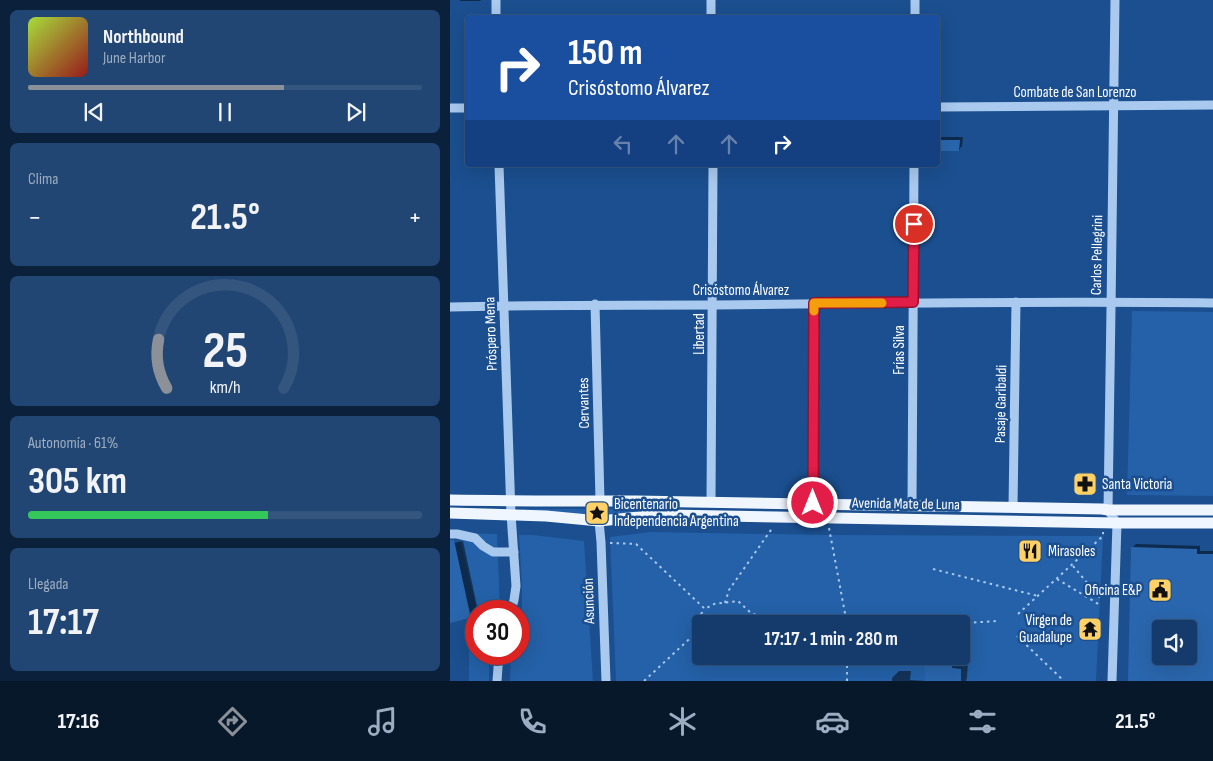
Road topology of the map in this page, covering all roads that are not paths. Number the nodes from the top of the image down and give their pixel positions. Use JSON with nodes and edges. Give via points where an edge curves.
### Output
{"nodes":[{"id":1,"x":496,"y":0,"type":"edge"},
{"id":2,"x":711,"y":0,"type":"edge"},
{"id":3,"x":915,"y":0,"type":"edge"},
{"id":4,"x":1115,"y":0,"type":"edge"},
{"id":5,"x":496,"y":15,"type":"edge"},
{"id":6,"x":711,"y":15,"type":"edge"},
{"id":7,"x":915,"y":15,"type":"edge"},
{"id":8,"x":1114,"y":105,"type":"junction"},
{"id":9,"x":1213,"y":105,"type":"edge"},
{"id":10,"x":940,"y":106,"type":"edge"},
{"id":11,"x":450,"y":108,"type":"edge"},
{"id":12,"x":465,"y":108,"type":"edge"},
{"id":13,"x":499,"y":167,"type":"edge"},
{"id":14,"x":713,"y":167,"type":"edge"},
{"id":15,"x":914,"y":167,"type":"edge"},
{"id":16,"x":913,"y":302,"type":"junction"},
{"id":17,"x":1016,"y":302,"type":"junction"},
{"id":18,"x":1110,"y":302,"type":"junction"},
{"id":19,"x":814,"y":303,"type":"junction"},
{"id":20,"x":1213,"y":303,"type":"edge"},
{"id":21,"x":595,"y":304,"type":"junction"},
{"id":22,"x":712,"y":304,"type":"junction"},
{"id":23,"x":503,"y":306,"type":"junction"},
{"id":24,"x":450,"y":307,"type":"edge"},
{"id":25,"x":450,"y":500,"type":"edge"},
{"id":26,"x":511,"y":501,"type":"junction"},
{"id":27,"x":600,"y":501,"type":"junction"},
{"id":28,"x":711,"y":502,"type":"junction"},
{"id":29,"x":813,"y":503,"type":"junction"},
{"id":30,"x":912,"y":505,"type":"junction"},
{"id":31,"x":1013,"y":507,"type":"junction"},
{"id":32,"x":1108,"y":510,"type":"junction"},
{"id":33,"x":1213,"y":510,"type":"edge"},
{"id":34,"x":450,"y":513,"type":"edge"},
{"id":35,"x":511,"y":514,"type":"junction"},
{"id":36,"x":599,"y":521,"type":"junction"},
{"id":37,"x":1117,"y":523,"type":"junction"},
{"id":38,"x":1213,"y":523,"type":"edge"},
{"id":39,"x":450,"y":534,"type":"edge"},
{"id":40,"x":514,"y":552,"type":"junction"},
{"id":41,"x":514,"y":600,"type":"edge"},
{"id":42,"x":498,"y":665,"type":"edge"},
{"id":43,"x":497,"y":681,"type":"edge"},
{"id":44,"x":606,"y":681,"type":"edge"},
{"id":45,"x":1112,"y":681,"type":"edge"}],
"edges":[{"from":1,"to":5,"type":"street"},
{"from":2,"to":6,"type":"street"},
{"from":3,"to":7,"type":"street"},
{"from":4,"to":8,"type":"street","name":"Carlos Pellegrini"},
{"from":8,"to":9,"type":"street","name":"Combate de San Lorenzo"},
{"from":8,"to":10,"type":"street","name":"Combate de San Lorenzo"},
{"from":8,"to":18,"type":"street","name":"Carlos Pellegrini"},
{"from":11,"to":12,"type":"street"},
{"from":13,"to":23,"type":"street","name":"Próspero Mena"},
{"from":14,"to":22,"type":"street","name":"Libertad"},
{"from":15,"to":16,"type":"street","name":"Frías Silva"},
{"from":16,"to":17,"type":"street","name":"Crisóstomo Álvarez"},
{"from":16,"to":19,"type":"street","name":"Crisóstomo Álvarez"},
{"from":16,"to":30,"type":"street","name":"Frías Silva"},
{"from":17,"to":18,"type":"street","name":"Crisóstomo Álvarez"},
{"from":17,"to":31,"type":"street","name":"Pasaje Garibaldi"},
{"from":18,"to":20,"type":"street","name":"Crisóstomo Álvarez"},
{"from":18,"to":32,"type":"street","name":"Carlos Pellegrini"},
{"from":19,"to":22,"type":"street","name":"Crisóstomo Álvarez"},
{"from":19,"to":29,"type":"street"},
{"from":21,"to":22,"type":"street","name":"Crisóstomo Álvarez"},
{"from":21,"to":23,"type":"street","name":"Crisóstomo Álvarez"},
{"from":21,"to":27,"type":"street","name":"Cervantes"},
{"from":22,"to":28,"type":"street","name":"Libertad"},
{"from":23,"to":24,"type":"street","name":"Crisóstomo Álvarez"},
{"from":23,"to":26,"type":"street","name":"Próspero Mena"},
{"from":25,"to":26,"type":"main road","name":"Avenida Mate de Luna"},
{"from":26,"to":27,"type":"main road","name":"Avenida Mate de Luna"},
{"from":26,"to":35,"type":"street","name":"Próspero Mena"},
{"from":27,"to":28,"type":"main road","name":"Avenida Mate de Luna"},
{"from":28,"to":29,"type":"main road","name":"Avenida Mate de Luna"},
{"from":29,"to":30,"type":"main road","name":"Avenida Mate de Luna"},
{"from":30,"to":31,"type":"main road","name":"Avenida Mate de Luna"},
{"from":31,"to":32,"type":"main road","name":"Avenida Mate de Luna"},
{"from":32,"to":33,"type":"main road","name":"Avenida Mate de Luna"},
{"from":32,"to":37,"type":"street"},
{"from":34,"to":35,"type":"main road","name":"Avenida Mate de Luna"},
{"from":35,"to":36,"type":"main road","name":"Avenida Mate de Luna"},
{"from":35,"to":40,"type":"street","name":"Próspero Mena"},
{"from":36,"to":37,"type":"main road","name":"Avenida Mate de Luna","via":[[662,516]]},
{"from":36,"to":44,"type":"street","name":"Asunción"},
{"from":37,"to":38,"type":"main road","name":"Avenida Mate de Luna"},
{"from":37,"to":45,"type":"street"},
{"from":39,"to":40,"type":"street","via":[[475,538],[493,552]]},
{"from":40,"to":41,"type":"street","name":"Próspero Mena"},
{"from":42,"to":43,"type":"street"}]}
